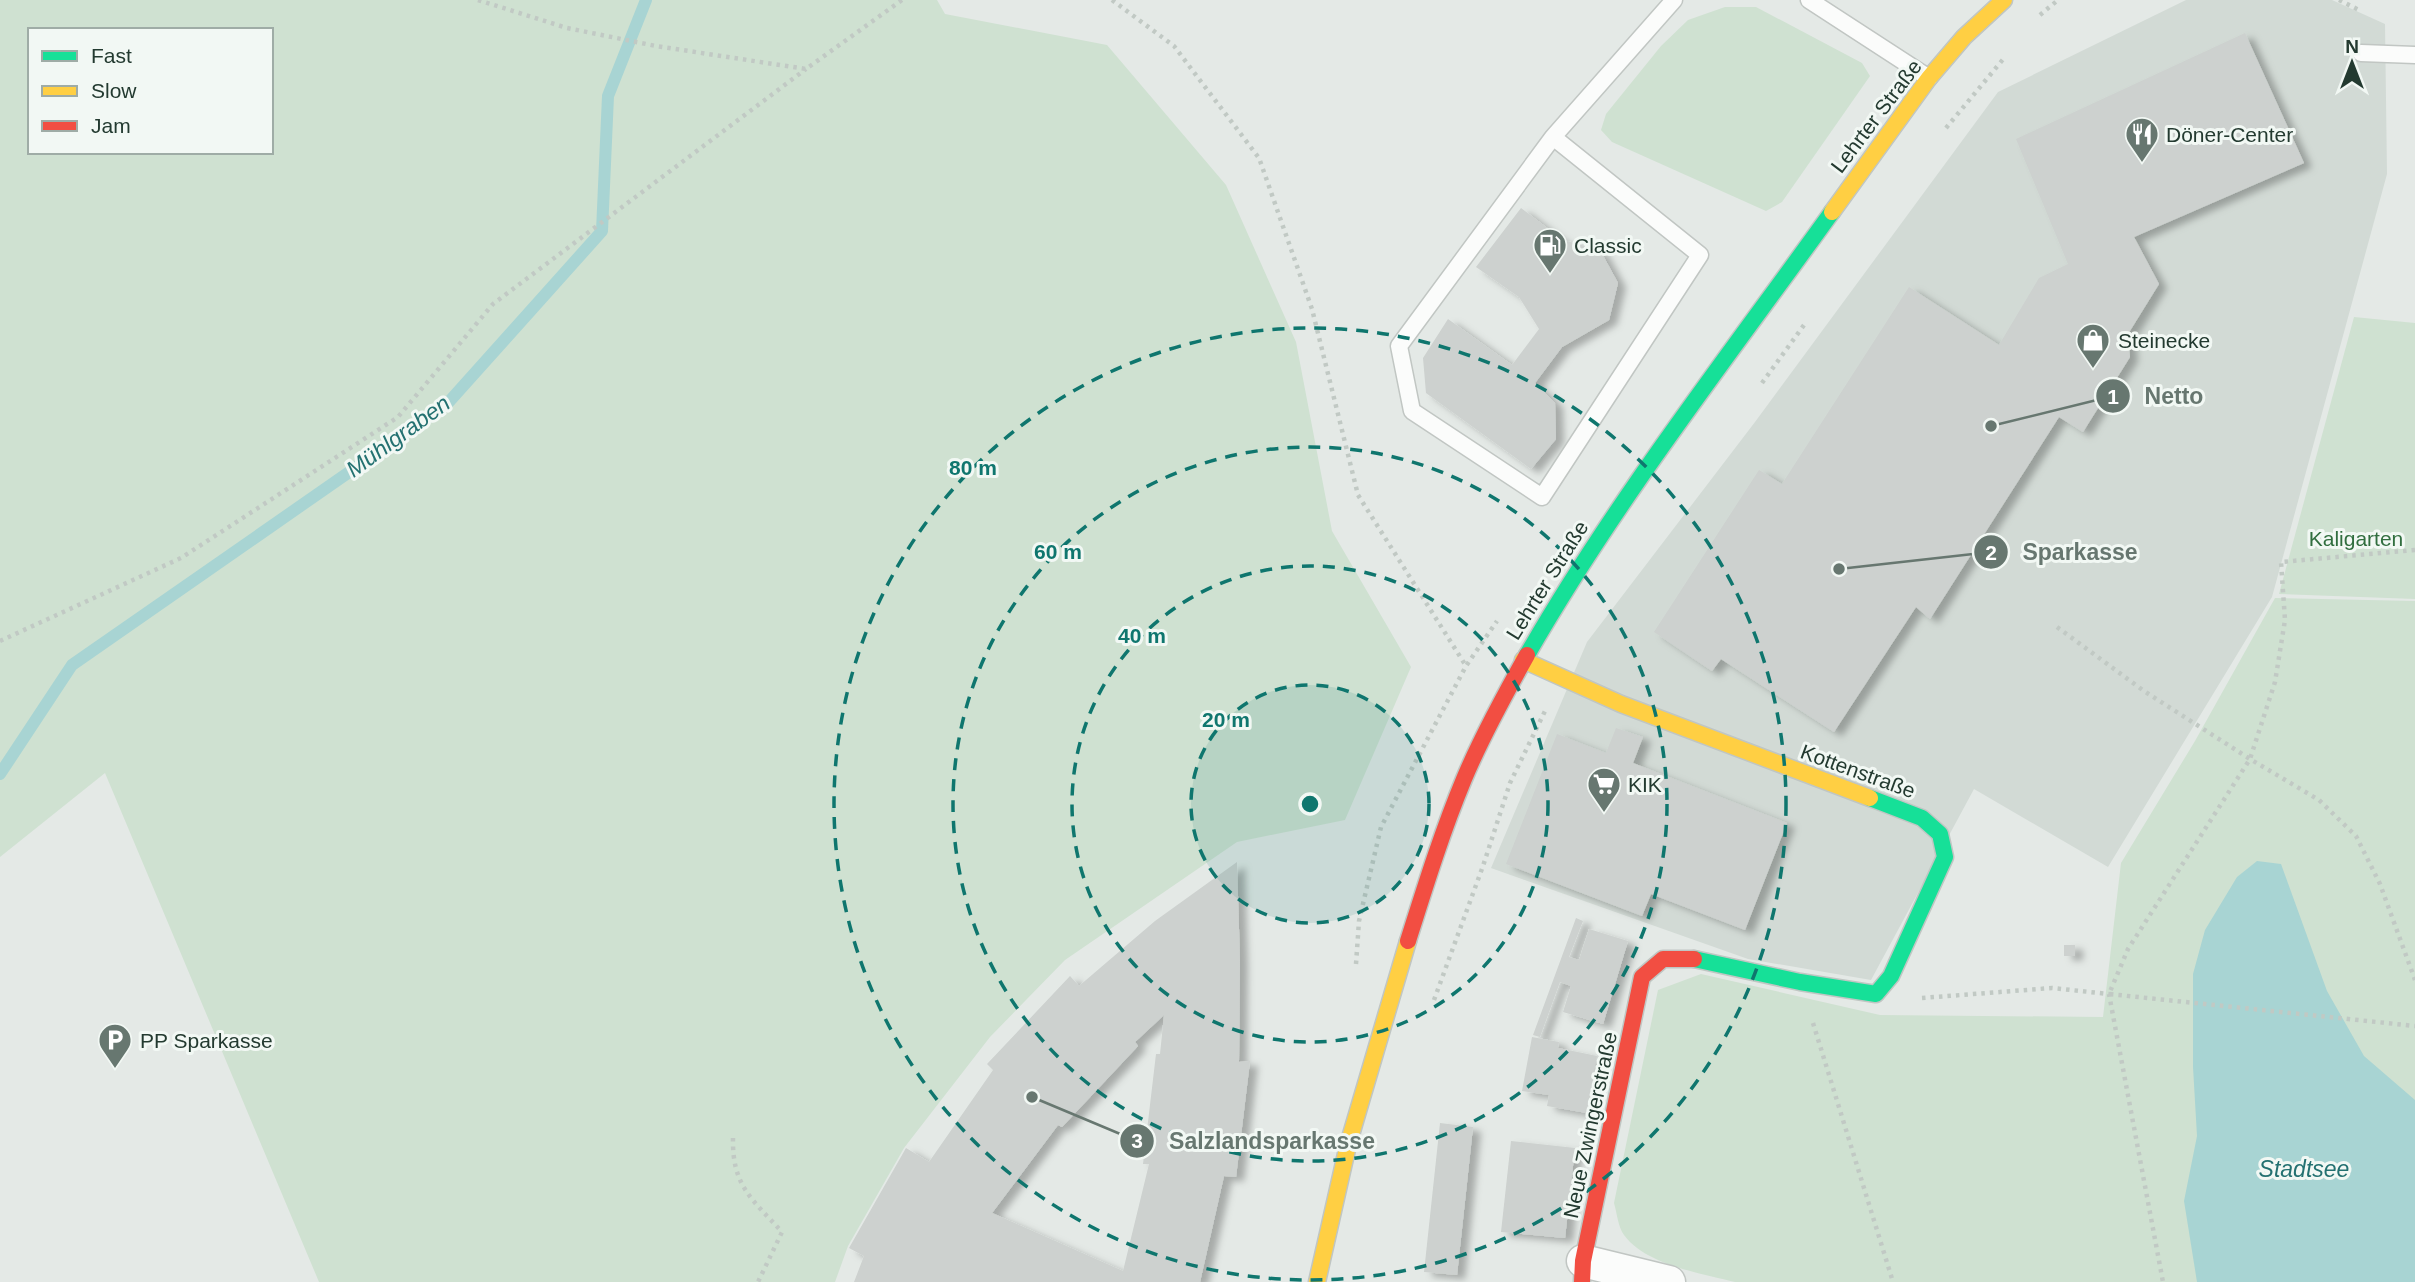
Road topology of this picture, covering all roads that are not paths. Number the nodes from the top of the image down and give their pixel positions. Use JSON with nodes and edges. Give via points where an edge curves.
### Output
{"nodes":[{"id":1,"x":1674,"y":0,"type":"edge"},
{"id":2,"x":1809,"y":0,"type":"edge"},
{"id":3,"x":2004,"y":0,"type":"edge"},
{"id":4,"x":2361,"y":53,"type":"dead end"},
{"id":5,"x":2415,"y":55,"type":"edge"},
{"id":6,"x":1929,"y":78,"type":"junction"},
{"id":7,"x":1553,"y":137,"type":"junction"},
{"id":8,"x":1523,"y":660,"type":"junction"},
{"id":9,"x":1642,"y":977,"type":"joint"},
{"id":10,"x":1583,"y":1271,"type":"edge"},
{"id":11,"x":1317,"y":1282,"type":"edge"},
{"id":12,"x":1669,"y":1282,"type":"edge"}],
"edges":[{"from":1,"to":7,"type":"lane"},
{"from":2,"to":6,"type":"lane"},
{"from":3,"to":6,"type":"main road","name":"Lehrter Straße"},
{"from":4,"to":5,"type":"lane"},
{"from":6,"to":8,"type":"main road","name":"Lehrter Straße","via":[[1627,494]]},
{"from":7,"to":7,"type":"lane","via":[[1700,255],[1542,497],[1412,411],[1399,346]]},
{"from":8,"to":9,"type":"main road","name":"Kottenstraße","via":[[1621,704],[1922,818],[1940,834],[1945,857],[1891,976],[1876,994],[1700,959],[1663,959]]},
{"from":8,"to":11,"type":"main road","name":"Lehrter Straße","via":[[1477,750],[1429,874],[1348,1145]]},
{"from":9,"to":10,"type":"main road","name":"Neue Zwingerstraße"},
{"from":10,"to":12,"type":"street"}]}
